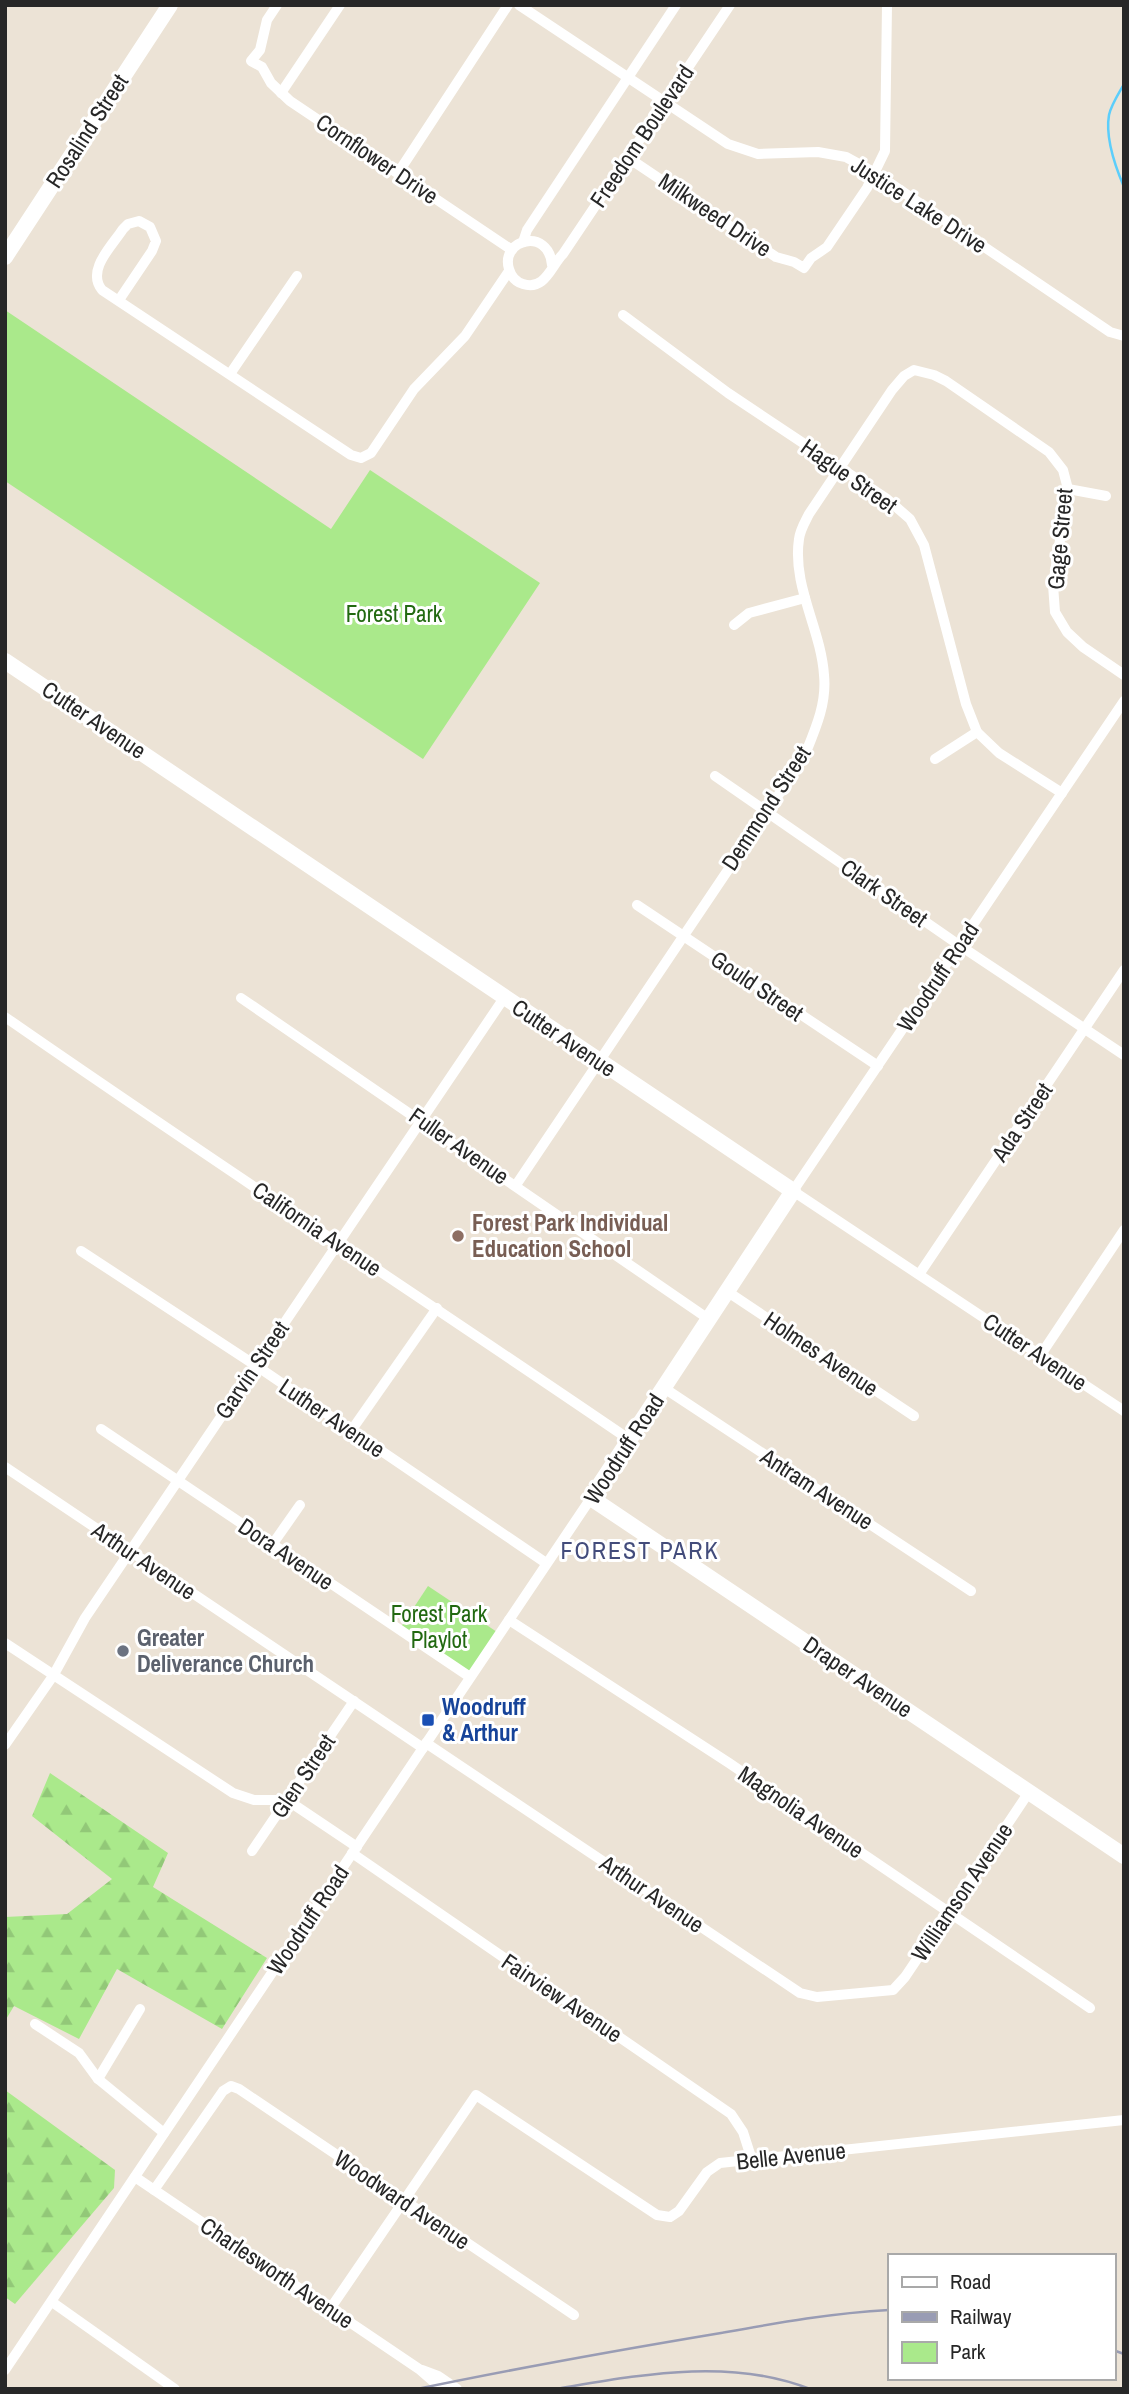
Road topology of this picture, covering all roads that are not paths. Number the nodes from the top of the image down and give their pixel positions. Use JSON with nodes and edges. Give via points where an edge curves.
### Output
{"nodes":[{"id":1,"x":170,"y":5,"type":"edge"},
{"id":2,"x":277,"y":5,"type":"edge"},
{"id":3,"x":340,"y":5,"type":"edge"},
{"id":4,"x":508,"y":5,"type":"edge"},
{"id":5,"x":519,"y":5,"type":"edge"},
{"id":6,"x":676,"y":5,"type":"edge"},
{"id":7,"x":730,"y":5,"type":"edge"},
{"id":8,"x":887,"y":5,"type":"edge"},
{"id":9,"x":628,"y":78,"type":"junction"},
{"id":10,"x":281,"y":93,"type":"junction"},
{"id":11,"x":664,"y":102,"type":"junction"},
{"id":12,"x":628,"y":157,"type":"junction"},
{"id":13,"x":398,"y":173,"type":"junction"},
{"id":14,"x":875,"y":173,"type":"junction"},
{"id":15,"x":523,"y":242,"type":"junction"},
{"id":16,"x":512,"y":250,"type":"junction"},
{"id":17,"x":5,"y":257,"type":"edge"},
{"id":18,"x":552,"y":265,"type":"junction"},
{"id":19,"x":509,"y":271,"type":"junction"},
{"id":20,"x":297,"y":276,"type":"dead end"},
{"id":21,"x":119,"y":300,"type":"junction"},
{"id":22,"x":623,"y":315,"type":"dead end"},
{"id":23,"x":1124,"y":336,"type":"edge"},
{"id":24,"x":914,"y":370,"type":"joint"},
{"id":25,"x":230,"y":374,"type":"junction"},
{"id":26,"x":839,"y":468,"type":"junction"},
{"id":27,"x":1068,"y":489,"type":"junction"},
{"id":28,"x":1106,"y":496,"type":"dead end"},
{"id":29,"x":805,"y":598,"type":"junction"},
{"id":30,"x":734,"y":625,"type":"dead end"},
{"id":31,"x":5,"y":661,"type":"edge"},
{"id":32,"x":1124,"y":675,"type":"edge"},
{"id":33,"x":1124,"y":702,"type":"edge"},
{"id":34,"x":977,"y":732,"type":"junction"},
{"id":35,"x":934,"y":760,"type":"dead end"},
{"id":36,"x":715,"y":776,"type":"dead end"},
{"id":37,"x":1062,"y":793,"type":"junction"},
{"id":38,"x":765,"y":812,"type":"junction"},
{"id":39,"x":637,"y":905,"type":"dead end"},
{"id":40,"x":682,"y":936,"type":"junction"},
{"id":41,"x":959,"y":945,"type":"junction"},
{"id":42,"x":1124,"y":970,"type":"edge"},
{"id":43,"x":241,"y":998,"type":"dead end"},
{"id":44,"x":504,"y":998,"type":"junction"},
{"id":45,"x":5,"y":1017,"type":"edge"},
{"id":46,"x":1084,"y":1029,"type":"junction"},
{"id":47,"x":1124,"y":1055,"type":"edge"},
{"id":48,"x":600,"y":1061,"type":"junction"},
{"id":49,"x":878,"y":1066,"type":"junction"},
{"id":50,"x":421,"y":1120,"type":"junction"},
{"id":51,"x":516,"y":1185,"type":"junction"},
{"id":52,"x":793,"y":1191,"type":"junction"},
{"id":53,"x":1124,"y":1230,"type":"edge"},
{"id":54,"x":338,"y":1243,"type":"junction"},
{"id":55,"x":81,"y":1251,"type":"dead end"},
{"id":56,"x":920,"y":1273,"type":"junction"},
{"id":57,"x":728,"y":1292,"type":"junction"},
{"id":58,"x":437,"y":1308,"type":"junction"},
{"id":59,"x":710,"y":1320,"type":"junction"},
{"id":60,"x":1040,"y":1356,"type":"junction"},
{"id":61,"x":255,"y":1366,"type":"junction"},
{"id":62,"x":664,"y":1388,"type":"junction"},
{"id":63,"x":1124,"y":1411,"type":"edge"},
{"id":64,"x":914,"y":1416,"type":"dead end"},
{"id":65,"x":102,"y":1429,"type":"dead end"},
{"id":66,"x":351,"y":1431,"type":"junction"},
{"id":67,"x":630,"y":1440,"type":"junction"},
{"id":68,"x":5,"y":1467,"type":"edge"},
{"id":69,"x":178,"y":1480,"type":"junction"},
{"id":70,"x":591,"y":1498,"type":"junction"},
{"id":71,"x":300,"y":1505,"type":"dead end"},
{"id":72,"x":272,"y":1545,"type":"junction"},
{"id":73,"x":130,"y":1552,"type":"junction"},
{"id":74,"x":546,"y":1563,"type":"junction"},
{"id":75,"x":971,"y":1591,"type":"dead end"},
{"id":76,"x":509,"y":1619,"type":"junction"},
{"id":77,"x":5,"y":1643,"type":"edge"},
{"id":78,"x":53,"y":1676,"type":"junction"},
{"id":79,"x":471,"y":1677,"type":"junction"},
{"id":80,"x":354,"y":1701,"type":"junction"},
{"id":81,"x":5,"y":1745,"type":"edge"},
{"id":82,"x":425,"y":1746,"type":"junction"},
{"id":83,"x":1029,"y":1792,"type":"junction"},
{"id":84,"x":287,"y":1800,"type":"junction"},
{"id":85,"x":354,"y":1850,"type":"junction"},
{"id":86,"x":252,"y":1851,"type":"dead end"},
{"id":87,"x":1124,"y":1856,"type":"edge"},
{"id":88,"x":949,"y":1913,"type":"junction"},
{"id":89,"x":893,"y":1990,"type":"joint"},
{"id":90,"x":1090,"y":2008,"type":"dead end"},
{"id":91,"x":140,"y":2009,"type":"dead end"},
{"id":92,"x":35,"y":2024,"type":"dead end"},
{"id":93,"x":98,"y":2079,"type":"junction"},
{"id":94,"x":1124,"y":2120,"type":"edge"},
{"id":95,"x":164,"y":2133,"type":"junction"},
{"id":96,"x":751,"y":2160,"type":"junction"},
{"id":97,"x":135,"y":2177,"type":"junction"},
{"id":98,"x":154,"y":2190,"type":"junction"},
{"id":99,"x":403,"y":2202,"type":"junction"},
{"id":100,"x":52,"y":2302,"type":"junction"},
{"id":101,"x":330,"y":2309,"type":"junction"},
{"id":102,"x":574,"y":2315,"type":"dead end"},
{"id":103,"x":419,"y":2369,"type":"junction"},
{"id":104,"x":5,"y":2370,"type":"edge"},
{"id":105,"x":175,"y":2389,"type":"edge"},
{"id":106,"x":442,"y":2389,"type":"edge"},
{"id":107,"x":457,"y":2389,"type":"edge"}],
"edges":[{"from":1,"to":17,"type":"street","name":"Rosalind Street"},
{"from":2,"to":10,"type":"street","name":"Cornflower Drive","via":[[267,20],[260,50],[251,61],[262,67]]},
{"from":3,"to":10,"type":"street"},
{"from":4,"to":13,"type":"street"},
{"from":5,"to":9,"type":"street","name":"Justice Lake Drive"},
{"from":6,"to":9,"type":"street","name":"Freedom Boulevard"},
{"from":7,"to":11,"type":"street","name":"Freedom Boulevard"},
{"from":8,"to":14,"type":"street","via":[[885,151]]},
{"from":9,"to":11,"type":"street","name":"Justice Lake Drive"},
{"from":9,"to":15,"type":"street","name":"Freedom Boulevard"},
{"from":10,"to":13,"type":"street","name":"Cornflower Drive"},
{"from":11,"to":12,"type":"street","name":"Freedom Boulevard"},
{"from":11,"to":14,"type":"street","name":"Justice Lake Drive","via":[[728,144],[758,154],[818,152],[846,158]]},
{"from":12,"to":14,"type":"street","name":"Milkweed Drive","via":[[776,257],[804,268],[827,247]]},
{"from":12,"to":18,"type":"street","name":"Freedom Boulevard"},
{"from":13,"to":16,"type":"street","name":"Cornflower Drive"},
{"from":14,"to":23,"type":"street","name":"Justice Lake Drive","via":[[1110,332]]},
{"from":15,"to":16,"type":"street"},
{"from":15,"to":18,"type":"street","via":[[544,246]]},
{"from":16,"to":19,"type":"street"},
{"from":18,"to":19,"type":"street","via":[[547,278],[534,285],[519,282]]},
{"from":19,"to":25,"type":"street","via":[[466,336],[414,389],[371,453],[361,458]]},
{"from":20,"to":25,"type":"street"},
{"from":21,"to":21,"type":"street","via":[[97,283],[97,269],[128,224],[139,221],[150,227],[156,241]]},
{"from":21,"to":25,"type":"street"},
{"from":22,"to":26,"type":"street","name":"Hague Street"},
{"from":24,"to":26,"type":"street","name":"Demmond Street","via":[[892,390]]},
{"from":24,"to":27,"type":"street","name":"Gage Street","via":[[946,381],[1049,452],[1063,470]]},
{"from":26,"to":29,"type":"street","name":"Demmond Street","via":[[799,536],[797,562]]},
{"from":26,"to":34,"type":"street","name":"Hague Street","via":[[910,519],[924,545]]},
{"from":27,"to":28,"type":"street"},
{"from":27,"to":32,"type":"street","name":"Gage Street","via":[[1052,585],[1055,612],[1083,647]]},
{"from":29,"to":30,"type":"street","via":[[749,613]]},
{"from":29,"to":38,"type":"street","name":"Demmond Street","via":[[825,677],[821,714],[804,757]]},
{"from":31,"to":44,"type":"street","name":"Cutter Avenue"},
{"from":33,"to":37,"type":"street","name":"Woodruff Road"},
{"from":34,"to":35,"type":"street"},
{"from":34,"to":37,"type":"street","name":"Hague Street","via":[[999,753]]},
{"from":36,"to":38,"type":"street","name":"Clark Street"},
{"from":37,"to":41,"type":"street","name":"Woodruff Road"},
{"from":38,"to":40,"type":"street","name":"Demmond Street"},
{"from":38,"to":41,"type":"street","name":"Clark Street"},
{"from":39,"to":40,"type":"street","name":"Gould Street"},
{"from":40,"to":48,"type":"street","name":"Demmond Street"},
{"from":40,"to":49,"type":"street","name":"Gould Street"},
{"from":41,"to":46,"type":"street","name":"Clark Street"},
{"from":41,"to":49,"type":"street","name":"Woodruff Road"},
{"from":42,"to":46,"type":"street","name":"Ada Street"},
{"from":43,"to":50,"type":"street","name":"Fuller Avenue"},
{"from":44,"to":48,"type":"street","name":"Cutter Avenue"},
{"from":44,"to":50,"type":"street","name":"Garvin Street"},
{"from":45,"to":54,"type":"street","name":"California Avenue"},
{"from":46,"to":47,"type":"street","name":"Clark Street"},
{"from":46,"to":56,"type":"street","name":"Ada Street"},
{"from":48,"to":51,"type":"street","name":"Demmond Street"},
{"from":48,"to":52,"type":"street","name":"Cutter Avenue"},
{"from":49,"to":52,"type":"street","name":"Woodruff Road"},
{"from":50,"to":51,"type":"street","name":"Fuller Avenue"},
{"from":50,"to":54,"type":"street","name":"Garvin Street"},
{"from":51,"to":59,"type":"street","name":"Fuller Avenue"},
{"from":52,"to":56,"type":"street","name":"Cutter Avenue"},
{"from":52,"to":57,"type":"street","name":"Woodruff Road"},
{"from":53,"to":60,"type":"street"},
{"from":54,"to":58,"type":"street","name":"California Avenue"},
{"from":54,"to":61,"type":"street","name":"Garvin Street"},
{"from":55,"to":61,"type":"street","name":"Luther Avenue"},
{"from":56,"to":60,"type":"street","name":"Cutter Avenue"},
{"from":57,"to":59,"type":"street","name":"Woodruff Road"},
{"from":57,"to":64,"type":"street","name":"Holmes Avenue"},
{"from":58,"to":66,"type":"street"},
{"from":58,"to":67,"type":"street","name":"California Avenue"},
{"from":59,"to":62,"type":"street","name":"Woodruff Road"},
{"from":60,"to":63,"type":"street","name":"Cutter Avenue"},
{"from":61,"to":66,"type":"street","name":"Luther Avenue"},
{"from":61,"to":69,"type":"street","name":"Garvin Street"},
{"from":62,"to":67,"type":"street","name":"Woodruff Road"},
{"from":62,"to":75,"type":"street","name":"Antram Avenue"},
{"from":65,"to":69,"type":"street","name":"Dora Avenue"},
{"from":66,"to":74,"type":"street","name":"Luther Avenue"},
{"from":67,"to":70,"type":"street","name":"Woodruff Road"},
{"from":68,"to":73,"type":"street","name":"Arthur Avenue"},
{"from":69,"to":72,"type":"street","name":"Dora Avenue"},
{"from":69,"to":73,"type":"street","name":"Garvin Street"},
{"from":70,"to":74,"type":"street","name":"Woodruff Road"},
{"from":70,"to":83,"type":"street","name":"Draper Avenue"},
{"from":71,"to":72,"type":"street"},
{"from":72,"to":79,"type":"street","name":"Dora Avenue"},
{"from":73,"to":78,"type":"street","name":"Garvin Street"},
{"from":73,"to":80,"type":"street","name":"Arthur Avenue"},
{"from":74,"to":76,"type":"street","name":"Woodruff Road"},
{"from":76,"to":79,"type":"street","name":"Woodruff Road"},
{"from":76,"to":88,"type":"street","name":"Magnolia Avenue"},
{"from":77,"to":78,"type":"street"},
{"from":78,"to":81,"type":"street","name":"Garvin Street"},
{"from":78,"to":84,"type":"street","via":[[233,1793],[254,1800]]},
{"from":79,"to":82,"type":"street","name":"Woodruff Road"},
{"from":80,"to":82,"type":"street","name":"Arthur Avenue"},
{"from":80,"to":84,"type":"street","name":"Glen Street"},
{"from":82,"to":85,"type":"street","name":"Woodruff Road"},
{"from":82,"to":89,"type":"street","name":"Arthur Avenue","via":[[800,1993],[817,1997]]},
{"from":83,"to":87,"type":"street","name":"Draper Avenue"},
{"from":83,"to":88,"type":"street","name":"Williamson Avenue"},
{"from":84,"to":85,"type":"street","name":"Fairview Avenue"},
{"from":84,"to":86,"type":"street","name":"Glen Street"},
{"from":85,"to":95,"type":"street","name":"Woodruff Road"},
{"from":85,"to":96,"type":"street","name":"Fairview Avenue","via":[[731,2114],[743,2132]]},
{"from":88,"to":89,"type":"street","name":"Williamson Avenue"},
{"from":88,"to":90,"type":"street","name":"Magnolia Avenue"},
{"from":91,"to":93,"type":"street"},
{"from":92,"to":93,"type":"street","via":[[79,2053]]},
{"from":93,"to":95,"type":"street"},
{"from":94,"to":96,"type":"street","name":"Belle Avenue"},
{"from":95,"to":97,"type":"street","name":"Woodruff Road"},
{"from":96,"to":99,"type":"street","name":"Belle Avenue","via":[[720,2163],[707,2172],[679,2211],[670,2217],[657,2215],[476,2095]]},
{"from":97,"to":98,"type":"street","name":"Charlesworth Avenue"},
{"from":97,"to":100,"type":"street","name":"Woodruff Road"},
{"from":98,"to":99,"type":"street","name":"Woodward Avenue","via":[[231,2086]]},
{"from":98,"to":101,"type":"street","name":"Charlesworth Avenue"},
{"from":99,"to":101,"type":"street"},
{"from":99,"to":102,"type":"street","name":"Woodward Avenue"},
{"from":100,"to":104,"type":"street","name":"Woodruff Road"},
{"from":100,"to":105,"type":"street"},
{"from":101,"to":103,"type":"street","name":"Charlesworth Avenue"},
{"from":103,"to":106,"type":"street","name":"Charlesworth Avenue"},
{"from":103,"to":107,"type":"street","name":"Charlesworth Avenue"}]}
